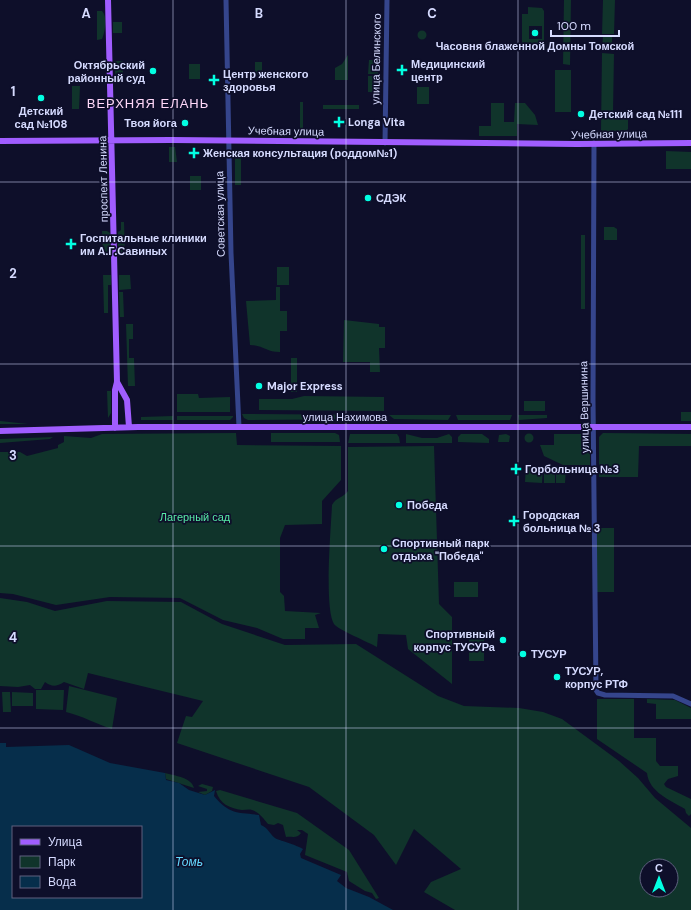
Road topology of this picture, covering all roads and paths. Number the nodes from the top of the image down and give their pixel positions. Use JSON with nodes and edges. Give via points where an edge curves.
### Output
{"nodes":[{"id":1,"x":108,"y":0,"type":"edge"},
{"id":2,"x":226,"y":0,"type":"edge"},
{"id":3,"x":387,"y":0,"type":"edge"},
{"id":4,"x":112,"y":140,"type":"junction"},
{"id":5,"x":229,"y":140,"type":"junction"},
{"id":6,"x":0,"y":141,"type":"edge"},
{"id":7,"x":385,"y":143,"type":"junction"},
{"id":8,"x":691,"y":143,"type":"edge"},
{"id":9,"x":594,"y":144,"type":"junction"},
{"id":10,"x":117,"y":382,"type":"junction"},
{"id":11,"x":128,"y":405,"type":"junction"},
{"id":12,"x":115,"y":406,"type":"junction"},
{"id":13,"x":129,"y":427,"type":"junction"},
{"id":14,"x":239,"y":427,"type":"junction"},
{"id":15,"x":594,"y":427,"type":"junction"},
{"id":16,"x":691,"y":427,"type":"edge"},
{"id":17,"x":115,"y":428,"type":"junction"},
{"id":18,"x":0,"y":431,"type":"edge"},
{"id":19,"x":691,"y":704,"type":"edge"}],
"edges":[{"from":1,"to":4,"type":"main road","name":"проспект Ленина"},
{"from":2,"to":5,"type":"street","name":"Советская улица"},
{"from":3,"to":7,"type":"street","name":"улица Белинского"},
{"from":4,"to":5,"type":"main road","name":"Учебная улица"},
{"from":4,"to":6,"type":"main road","name":"Учебная улица"},
{"from":4,"to":10,"type":"main road","name":"проспект Ленина"},
{"from":5,"to":7,"type":"main road","name":"Учебная улица"},
{"from":5,"to":14,"type":"street","name":"Советская улица","via":[[231,262]]},
{"from":7,"to":9,"type":"main road","name":"Учебная улица"},
{"from":8,"to":9,"type":"main road","name":"Учебная улица"},
{"from":9,"to":15,"type":"street","name":"улица Вершинина"},
{"from":10,"to":11,"type":"main road","name":"проспект Ленина"},
{"from":10,"to":12,"type":"main road","name":"проспект Ленина"},
{"from":11,"to":12,"type":"main road","via":[[121,409]]},
{"from":11,"to":13,"type":"main road","name":"проспект Ленина"},
{"from":12,"to":17,"type":"main road","name":"проспект Ленина"},
{"from":13,"to":14,"type":"main road","name":"улица Нахимова"},
{"from":13,"to":17,"type":"main road","name":"улица Нахимова"},
{"from":14,"to":15,"type":"main road","name":"улица Нахимова"},
{"from":15,"to":16,"type":"main road","name":"улица Нахимова"},
{"from":15,"to":19,"type":"street","name":"улица Вершинина","via":[[598,693],[672,696]]},
{"from":17,"to":18,"type":"main road","name":"улица Нахимова"}]}
